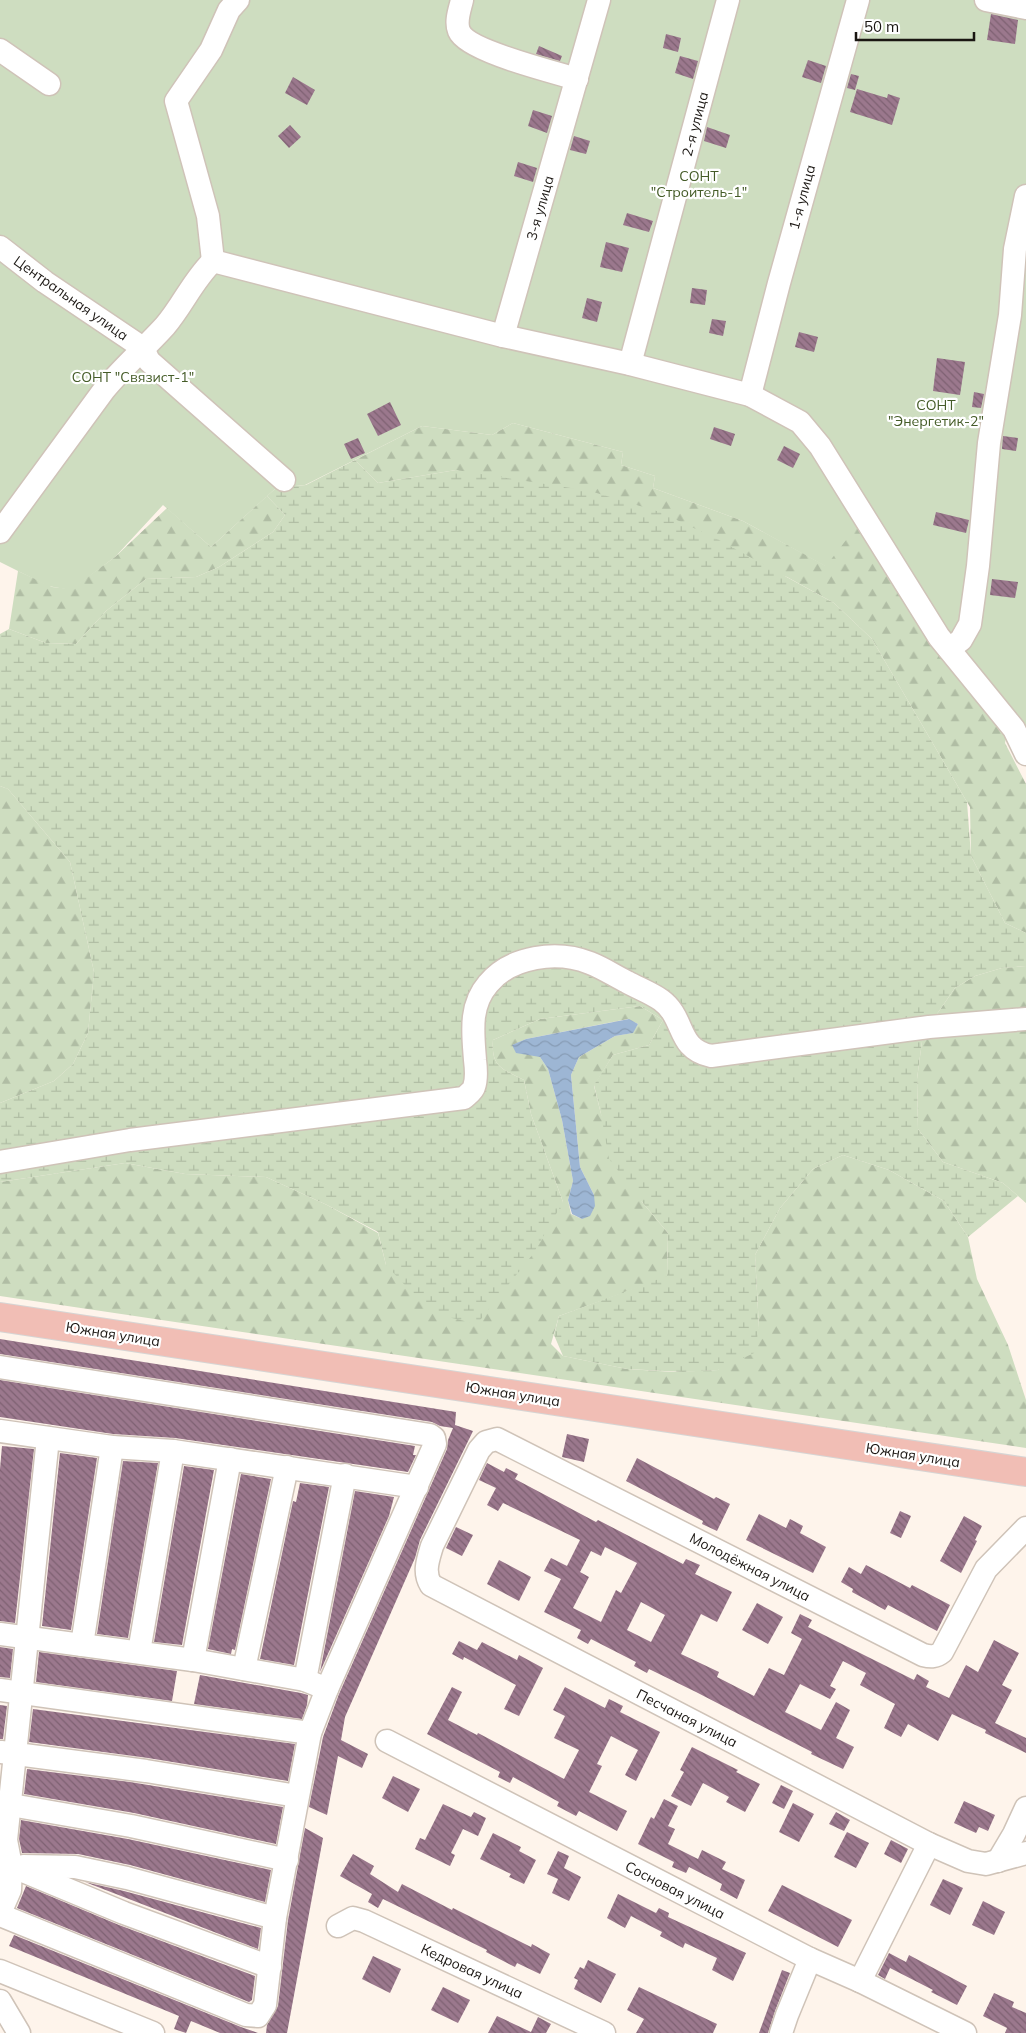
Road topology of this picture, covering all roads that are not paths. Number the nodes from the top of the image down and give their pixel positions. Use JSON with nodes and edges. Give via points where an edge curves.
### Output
{"nodes":[{"id":1,"x":462,"y":0,"type":"edge"},
{"id":2,"x":599,"y":0,"type":"edge"},
{"id":3,"x":728,"y":0,"type":"edge"},
{"id":4,"x":858,"y":0,"type":"edge"},
{"id":5,"x":986,"y":0,"type":"edge"},
{"id":6,"x":227,"y":3,"type":"edge"},
{"id":7,"x":1026,"y":8,"type":"edge"},
{"id":8,"x":0,"y":50,"type":"edge"},
{"id":9,"x":577,"y":79,"type":"junction"},
{"id":10,"x":49,"y":84,"type":"dead end"},
{"id":11,"x":1026,"y":196,"type":"edge"},
{"id":12,"x":0,"y":247,"type":"edge"},
{"id":13,"x":213,"y":262,"type":"junction"},
{"id":14,"x":503,"y":336,"type":"junction"},
{"id":15,"x":143,"y":348,"type":"junction"},
{"id":16,"x":630,"y":364,"type":"junction"},
{"id":17,"x":750,"y":395,"type":"junction"},
{"id":18,"x":284,"y":480,"type":"dead end"},
{"id":19,"x":0,"y":532,"type":"edge"},
{"id":20,"x":949,"y":649,"type":"junction"},
{"id":21,"x":1026,"y":754,"type":"edge"},
{"id":22,"x":1026,"y":1019,"type":"edge"},
{"id":23,"x":0,"y":1162,"type":"edge"},
{"id":24,"x":0,"y":1316,"type":"edge"},
{"id":25,"x":0,"y":1367,"type":"edge"},
{"id":26,"x":0,"y":1431,"type":"edge"},
{"id":27,"x":48,"y":1438,"type":"junction"},
{"id":28,"x":112,"y":1447,"type":"junction"},
{"id":29,"x":173,"y":1451,"type":"junction"},
{"id":30,"x":230,"y":1459,"type":"junction"},
{"id":31,"x":287,"y":1467,"type":"junction"},
{"id":32,"x":1026,"y":1472,"type":"edge"},
{"id":33,"x":345,"y":1475,"type":"junction"},
{"id":34,"x":417,"y":1487,"type":"junction"},
{"id":35,"x":452,"y":1504,"type":"joint"},
{"id":36,"x":1026,"y":1528,"type":"edge"},
{"id":37,"x":0,"y":1634,"type":"edge"},
{"id":38,"x":27,"y":1638,"type":"junction"},
{"id":39,"x":82,"y":1645,"type":"junction"},
{"id":40,"x":139,"y":1652,"type":"junction"},
{"id":41,"x":192,"y":1660,"type":"junction"},
{"id":42,"x":244,"y":1668,"type":"junction"},
{"id":43,"x":305,"y":1680,"type":"junction"},
{"id":44,"x":327,"y":1689,"type":"junction"},
{"id":45,"x":11,"y":1691,"type":"edge"},
{"id":46,"x":310,"y":1733,"type":"junction"},
{"id":47,"x":387,"y":1741,"type":"dead end"},
{"id":48,"x":7,"y":1753,"type":"edge"},
{"id":49,"x":297,"y":1796,"type":"junction"},
{"id":50,"x":5,"y":1804,"type":"edge"},
{"id":51,"x":1026,"y":1808,"type":"edge"},
{"id":52,"x":929,"y":1844,"type":"junction"},
{"id":53,"x":1026,"y":1853,"type":"edge"},
{"id":54,"x":287,"y":1860,"type":"junction"},
{"id":55,"x":998,"y":1861,"type":"junction"},
{"id":56,"x":5,"y":1865,"type":"edge"},
{"id":57,"x":0,"y":1914,"type":"edge"},
{"id":58,"x":275,"y":1918,"type":"junction"},
{"id":59,"x":338,"y":1926,"type":"dead end"},
{"id":60,"x":810,"y":1959,"type":"junction"},
{"id":61,"x":270,"y":1967,"type":"junction"},
{"id":62,"x":0,"y":1971,"type":"edge"},
{"id":63,"x":860,"y":1981,"type":"junction"},
{"id":64,"x":1,"y":2006,"type":"edge"},
{"id":65,"x":19,"y":2033,"type":"edge"},
{"id":66,"x":153,"y":2033,"type":"edge"},
{"id":67,"x":604,"y":2033,"type":"edge"},
{"id":68,"x":781,"y":2033,"type":"edge"},
{"id":69,"x":964,"y":2033,"type":"edge"}],
"edges":[{"from":1,"to":9,"type":"street","via":[[457,22],[467,41],[501,56]]},
{"from":2,"to":9,"type":"street","name":"3-я улица"},
{"from":3,"to":16,"type":"street","name":"2-я улица"},
{"from":4,"to":17,"type":"street","name":"1-я улица"},
{"from":5,"to":7,"type":"street"},
{"from":6,"to":13,"type":"street","via":[[210,50],[176,100],[208,216]]},
{"from":8,"to":10,"type":"street"},
{"from":9,"to":14,"type":"street","name":"3-я улица"},
{"from":11,"to":20,"type":"street","via":[[1015,249],[1010,316],[989,443],[970,624],[962,640]]},
{"from":12,"to":15,"type":"street","name":"Центральная улица","via":[[45,282]]},
{"from":13,"to":14,"type":"street"},
{"from":13,"to":15,"type":"street","via":[[201,273],[165,325]]},
{"from":14,"to":16,"type":"street"},
{"from":15,"to":18,"type":"street","via":[[149,361]]},
{"from":15,"to":19,"type":"street","via":[[104,390]]},
{"from":16,"to":17,"type":"street"},
{"from":17,"to":20,"type":"street","via":[[800,422],[820,446]]},
{"from":20,"to":21,"type":"street","via":[[1014,728]]},
{"from":22,"to":23,"type":"street","via":[[929,1027],[711,1056],[699,1054],[689,1046],[671,1010],[661,1000],[590,963],[570,957],[546,956],[502,970],[487,984],[475,1006],[474,1087],[464,1098],[130,1140]]},
{"from":24,"to":32,"type":"main road","name":"Южная улица"},
{"from":25,"to":34,"type":"street","via":[[430,1435],[435,1444]]},
{"from":26,"to":27,"type":"street"},
{"from":27,"to":28,"type":"street"},
{"from":27,"to":38,"type":"street"},
{"from":28,"to":29,"type":"street"},
{"from":28,"to":39,"type":"street"},
{"from":29,"to":30,"type":"street"},
{"from":29,"to":40,"type":"street"},
{"from":30,"to":31,"type":"street"},
{"from":30,"to":41,"type":"street"},
{"from":31,"to":33,"type":"street"},
{"from":31,"to":42,"type":"street"},
{"from":33,"to":34,"type":"street"},
{"from":33,"to":43,"type":"street"},
{"from":34,"to":44,"type":"street"},
{"from":35,"to":36,"type":"street","name":"Молодёжная улица","via":[[479,1450],[486,1442],[497,1439],[931,1657],[942,1652],[986,1568]]},
{"from":35,"to":52,"type":"street","name":"Песчаная улица","via":[[427,1561],[426,1577],[431,1585]]},
{"from":37,"to":38,"type":"street"},
{"from":38,"to":39,"type":"street"},
{"from":38,"to":45,"type":"street"},
{"from":39,"to":40,"type":"street"},
{"from":40,"to":41,"type":"street"},
{"from":41,"to":42,"type":"street"},
{"from":42,"to":43,"type":"street"},
{"from":43,"to":44,"type":"street"},
{"from":44,"to":46,"type":"street"},
{"from":45,"to":46,"type":"street"},
{"from":45,"to":48,"type":"street"},
{"from":46,"to":49,"type":"street"},
{"from":47,"to":60,"type":"street","name":"Сосновая улица"},
{"from":48,"to":49,"type":"street","via":[[146,1771]]},
{"from":48,"to":50,"type":"street"},
{"from":49,"to":54,"type":"street"},
{"from":50,"to":54,"type":"street","via":[[132,1826]]},
{"from":50,"to":56,"type":"street"},
{"from":51,"to":55,"type":"street"},
{"from":52,"to":55,"type":"street","name":"Песчаная улица","via":[[968,1861],[986,1864]]},
{"from":52,"to":63,"type":"street"},
{"from":53,"to":55,"type":"street","name":"Песчаная улица"},
{"from":54,"to":58,"type":"street"},
{"from":56,"to":57,"type":"street","via":[[10,1890]]},
{"from":56,"to":58,"type":"street","via":[[75,1867]]},
{"from":56,"to":61,"type":"street"},
{"from":57,"to":61,"type":"street","via":[[246,2015],[258,2016],[265,2005]]},
{"from":58,"to":61,"type":"street"},
{"from":59,"to":67,"type":"street","name":"Кедровая улица","via":[[353,1918],[364,1921]]},
{"from":60,"to":63,"type":"street","name":"Сосновая улица"},
{"from":60,"to":68,"type":"street"},
{"from":62,"to":66,"type":"street"},
{"from":63,"to":69,"type":"street","name":"Сосновая улица"},
{"from":64,"to":65,"type":"street"}]}
